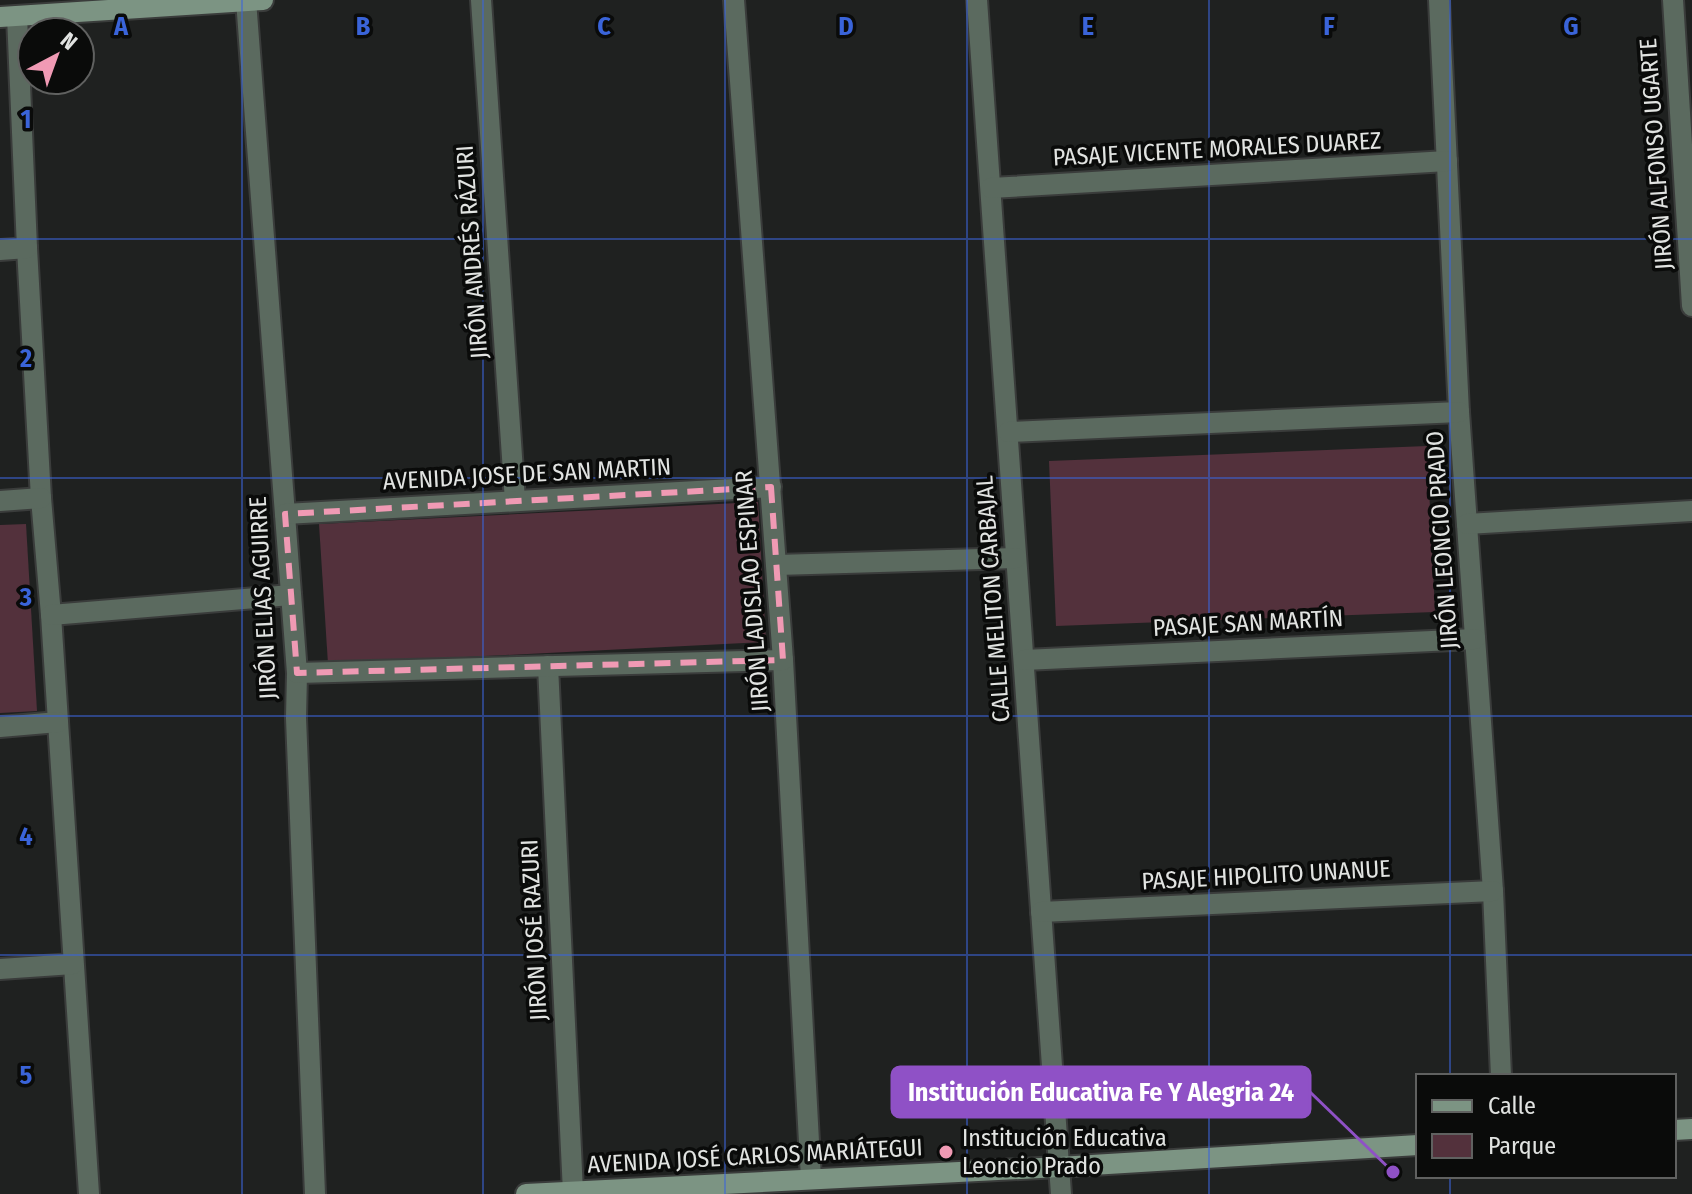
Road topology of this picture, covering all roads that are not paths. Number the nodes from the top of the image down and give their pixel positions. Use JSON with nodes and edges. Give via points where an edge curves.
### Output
{"nodes":[{"id":1,"x":252,"y":0,"type":"edge"},
{"id":2,"x":481,"y":0,"type":"edge"},
{"id":3,"x":734,"y":0,"type":"edge"},
{"id":4,"x":977,"y":0,"type":"edge"},
{"id":5,"x":1439,"y":0,"type":"edge"},
{"id":6,"x":1673,"y":0,"type":"edge"},
{"id":7,"x":9,"y":17,"type":"edge"},
{"id":8,"x":1447,"y":161,"type":"junction"},
{"id":9,"x":991,"y":188,"type":"junction"},
{"id":10,"x":27,"y":248,"type":"junction"},
{"id":11,"x":0,"y":250,"type":"edge"},
{"id":12,"x":1692,"y":306,"type":"edge"},
{"id":13,"x":1459,"y":412,"type":"junction"},
{"id":14,"x":1008,"y":432,"type":"junction"},
{"id":15,"x":771,"y":487,"type":"junction"},
{"id":16,"x":41,"y":498,"type":"junction"},
{"id":17,"x":0,"y":501,"type":"edge"},
{"id":18,"x":515,"y":501,"type":"junction"},
{"id":19,"x":1692,"y":511,"type":"edge"},
{"id":20,"x":285,"y":514,"type":"junction"},
{"id":21,"x":1467,"y":524,"type":"junction"},
{"id":22,"x":1016,"y":558,"type":"junction"},
{"id":23,"x":777,"y":565,"type":"junction"},
{"id":24,"x":291,"y":595,"type":"junction"},
{"id":25,"x":51,"y":615,"type":"junction"},
{"id":26,"x":1475,"y":639,"type":"junction"},
{"id":27,"x":783,"y":660,"type":"junction"},
{"id":28,"x":1024,"y":660,"type":"junction"},
{"id":29,"x":548,"y":666,"type":"junction"},
{"id":30,"x":297,"y":673,"type":"junction"},
{"id":31,"x":58,"y":722,"type":"junction"},
{"id":32,"x":0,"y":727,"type":"edge"},
{"id":33,"x":1493,"y":891,"type":"junction"},
{"id":34,"x":1041,"y":912,"type":"junction"},
{"id":35,"x":73,"y":964,"type":"junction"},
{"id":36,"x":0,"y":969,"type":"edge"},
{"id":37,"x":1501,"y":1074,"type":"edge"},
{"id":38,"x":1416,"y":1145,"type":"edge"},
{"id":39,"x":1059,"y":1167,"type":"junction"},
{"id":40,"x":811,"y":1179,"type":"junction"},
{"id":41,"x":789,"y":1187,"type":"edge"},
{"id":42,"x":573,"y":1192,"type":"junction"},
{"id":43,"x":89,"y":1194,"type":"edge"},
{"id":44,"x":315,"y":1194,"type":"edge"},
{"id":45,"x":526,"y":1194,"type":"edge"},
{"id":46,"x":1061,"y":1194,"type":"edge"}],
"edges":[{"from":1,"to":7,"type":"main road"},
{"from":1,"to":20,"type":"street","name":"JIRÓN ELIAS AGUIRRE"},
{"from":2,"to":18,"type":"street","name":"JIRÓN ANDRÉS RÁZURI"},
{"from":3,"to":15,"type":"street","name":"JIRÓN LADISLAO ESPINAR"},
{"from":4,"to":9,"type":"street","name":"CALLE MELITON CARBAJAL"},
{"from":5,"to":8,"type":"street","name":"JIRÓN LEONCIO PRADO"},
{"from":6,"to":12,"type":"street","name":"JIRÓN ALFONSO UGARTE"},
{"from":7,"to":10,"type":"street"},
{"from":8,"to":9,"type":"street","name":"PASAJE VICENTE MORALES DUAREZ"},
{"from":8,"to":13,"type":"street","name":"JIRÓN LEONCIO PRADO"},
{"from":9,"to":14,"type":"street","name":"CALLE MELITON CARBAJAL"},
{"from":10,"to":11,"type":"street"},
{"from":10,"to":16,"type":"street"},
{"from":13,"to":14,"type":"street"},
{"from":13,"to":21,"type":"street","name":"JIRÓN LEONCIO PRADO"},
{"from":14,"to":22,"type":"street","name":"CALLE MELITON CARBAJAL"},
{"from":15,"to":18,"type":"street","name":"AVENIDA JOSE DE SAN MARTIN"},
{"from":15,"to":23,"type":"street","name":"JIRÓN LADISLAO ESPINAR"},
{"from":16,"to":17,"type":"street"},
{"from":16,"to":25,"type":"street"},
{"from":18,"to":20,"type":"street","name":"AVENIDA JOSE DE SAN MARTIN"},
{"from":19,"to":21,"type":"street"},
{"from":20,"to":24,"type":"street","name":"JIRÓN ELIAS AGUIRRE"},
{"from":21,"to":26,"type":"street","name":"JIRÓN LEONCIO PRADO"},
{"from":22,"to":23,"type":"street"},
{"from":22,"to":28,"type":"street","name":"CALLE MELITON CARBAJAL"},
{"from":23,"to":27,"type":"street","name":"JIRÓN LADISLAO ESPINAR"},
{"from":24,"to":25,"type":"street"},
{"from":24,"to":30,"type":"street","name":"JIRÓN ELIAS AGUIRRE"},
{"from":25,"to":31,"type":"street"},
{"from":26,"to":28,"type":"street","name":"PASAJE SAN MARTÍN"},
{"from":26,"to":33,"type":"street","name":"JIRÓN LEONCIO PRADO"},
{"from":27,"to":29,"type":"street"},
{"from":27,"to":40,"type":"street","name":"JIRÓN LADISLAO ESPINAR"},
{"from":28,"to":34,"type":"street","name":"CALLE MELITON CARBAJAL"},
{"from":29,"to":30,"type":"street"},
{"from":29,"to":42,"type":"street","name":"JIRÓN JOSÉ RAZURI"},
{"from":30,"to":44,"type":"street","name":"JIRÓN ELIAS AGUIRRE"},
{"from":31,"to":32,"type":"street"},
{"from":31,"to":35,"type":"street"},
{"from":33,"to":34,"type":"street","name":"PASAJE HIPOLITO UNANUE"},
{"from":33,"to":37,"type":"street","name":"JIRÓN LEONCIO PRADO"},
{"from":34,"to":39,"type":"street","name":"CALLE MELITON CARBAJAL"},
{"from":35,"to":36,"type":"street"},
{"from":35,"to":43,"type":"street"},
{"from":38,"to":39,"type":"main road","name":"AVENIDA JOSÉ CARLOS MARIÁTEGUI"},
{"from":39,"to":40,"type":"main road","name":"AVENIDA JOSÉ CARLOS MARIÁTEGUI"},
{"from":39,"to":46,"type":"street","name":"CALLE MELITON CARBAJAL"},
{"from":40,"to":41,"type":"main road","name":"AVENIDA JOSÉ CARLOS MARIÁTEGUI"},
{"from":41,"to":42,"type":"main road","name":"AVENIDA JOSÉ CARLOS MARIÁTEGUI"},
{"from":42,"to":45,"type":"main road","name":"AVENIDA JOSÉ CARLOS MARIÁTEGUI"}]}
